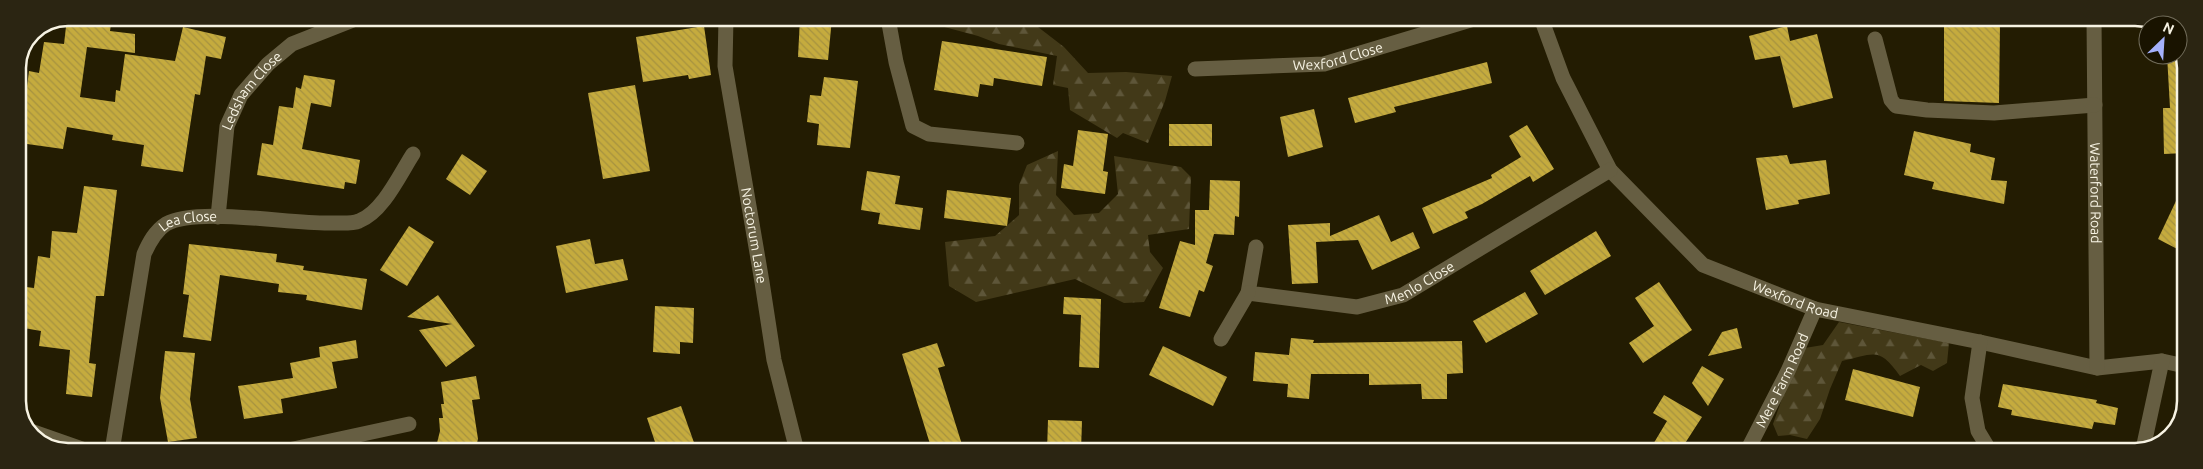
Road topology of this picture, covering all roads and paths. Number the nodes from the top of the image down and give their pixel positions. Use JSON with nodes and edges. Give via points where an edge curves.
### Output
{"nodes":[{"id":1,"x":338,"y":26,"type":"edge"},
{"id":2,"x":726,"y":26,"type":"edge"},
{"id":3,"x":889,"y":26,"type":"edge"},
{"id":4,"x":1450,"y":26,"type":"edge"},
{"id":5,"x":1544,"y":26,"type":"edge"},
{"id":6,"x":2094,"y":26,"type":"edge"},
{"id":7,"x":1875,"y":39,"type":"dead end"},
{"id":8,"x":1195,"y":69,"type":"dead end"},
{"id":9,"x":2095,"y":105,"type":"junction"},
{"id":10,"x":1016,"y":143,"type":"dead end"},
{"id":11,"x":413,"y":154,"type":"dead end"},
{"id":12,"x":1610,"y":170,"type":"junction"},
{"id":13,"x":218,"y":217,"type":"junction"},
{"id":14,"x":1256,"y":247,"type":"dead end"},
{"id":15,"x":1248,"y":293,"type":"junction"},
{"id":16,"x":1815,"y":309,"type":"junction"},
{"id":17,"x":1221,"y":339,"type":"dead end"},
{"id":18,"x":1980,"y":342,"type":"junction"},
{"id":19,"x":2162,"y":361,"type":"junction"},
{"id":20,"x":2177,"y":364,"type":"edge"},
{"id":21,"x":2097,"y":368,"type":"junction"},
{"id":22,"x":409,"y":424,"type":"dead end"},
{"id":23,"x":46,"y":436,"type":"edge"},
{"id":24,"x":64,"y":442,"type":"edge"},
{"id":25,"x":2144,"y":442,"type":"edge"},
{"id":26,"x":113,"y":443,"type":"edge"},
{"id":27,"x":321,"y":443,"type":"edge"},
{"id":28,"x":795,"y":443,"type":"edge"},
{"id":29,"x":1751,"y":443,"type":"edge"},
{"id":30,"x":1985,"y":443,"type":"edge"}],
"edges":[{"from":1,"to":13,"type":"street","name":"Ledsham Close","via":[[292,44],[268,64],[241,95],[227,126]]},
{"from":2,"to":28,"type":"street","name":"Noctorum Lane","via":[[725,66],[774,360]]},
{"from":3,"to":10,"type":"street","via":[[912,126],[929,134]]},
{"from":4,"to":8,"type":"street","name":"Wexford Close","via":[[1324,64]]},
{"from":5,"to":12,"type":"street","name":"Wexford Road","via":[[1563,78]]},
{"from":6,"to":9,"type":"street","name":"Waterford Road"},
{"from":7,"to":9,"type":"street","via":[[1891,100],[1896,106],[1994,113]]},
{"from":9,"to":21,"type":"street","name":"Waterford Road"},
{"from":11,"to":13,"type":"street","name":"Lea Close","via":[[376,211],[358,222],[320,224]]},
{"from":12,"to":15,"type":"street","name":"Menlo Close","via":[[1403,295],[1357,307]]},
{"from":12,"to":16,"type":"street","name":"Wexford Road","via":[[1703,265]]},
{"from":13,"to":26,"type":"street","name":"Lea Close","via":[[185,218],[167,224],[152,238],[144,254]]},
{"from":14,"to":15,"type":"street"},
{"from":15,"to":17,"type":"street"},
{"from":16,"to":18,"type":"street","name":"Wexford Road"},
{"from":16,"to":29,"type":"street","name":"Mere Farm Road"},
{"from":18,"to":21,"type":"street","name":"Wexford Road"},
{"from":18,"to":30,"type":"street","via":[[1972,398],[1978,430]]},
{"from":19,"to":20,"type":"street","name":"Wexford Road"},
{"from":19,"to":21,"type":"street","name":"Wexford Road"},
{"from":19,"to":25,"type":"street"},
{"from":22,"to":27,"type":"street"},
{"from":23,"to":24,"type":"street"}]}
